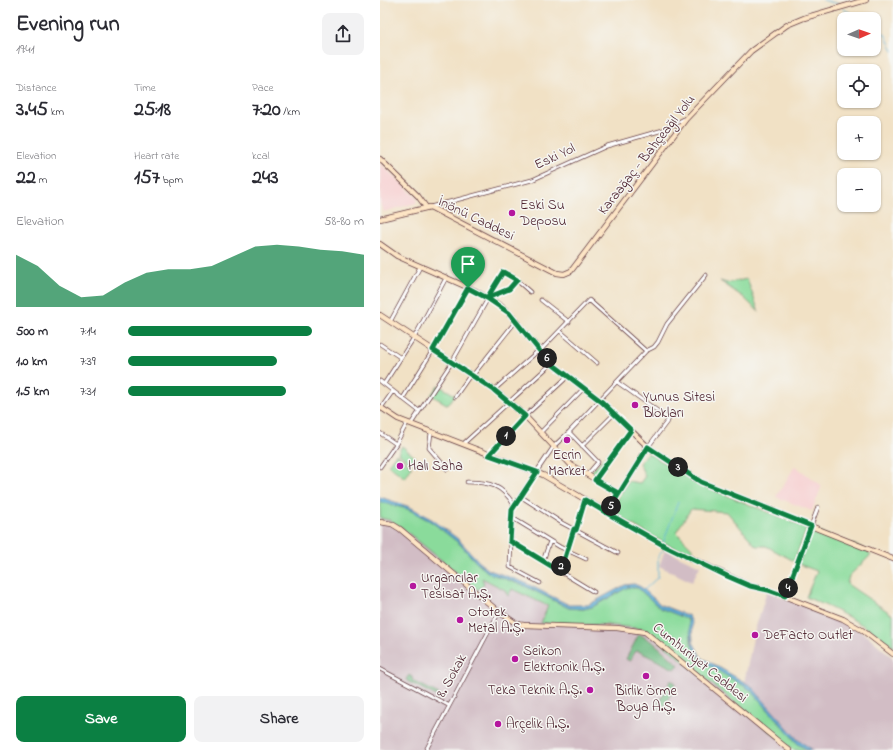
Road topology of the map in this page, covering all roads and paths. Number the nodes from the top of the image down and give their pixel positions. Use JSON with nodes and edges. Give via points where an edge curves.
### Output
{"nodes":[{"id":1,"x":866,"y":0,"type":"edge"},
{"id":2,"x":686,"y":119,"type":"junction"},
{"id":3,"x":380,"y":159,"type":"edge"},
{"id":4,"x":428,"y":207,"type":"junction"},
{"id":5,"x":380,"y":219,"type":"edge"},
{"id":6,"x":380,"y":244,"type":"edge"},
{"id":7,"x":420,"y":267,"type":"junction"},
{"id":8,"x":557,"y":273,"type":"joint"},
{"id":9,"x":706,"y":275,"type":"dead end"},
{"id":10,"x":446,"y":278,"type":"junction"},
{"id":11,"x":517,"y":280,"type":"junction"},
{"id":12,"x":468,"y":288,"type":"junction"},
{"id":13,"x":530,"y":292,"type":"dead end"},
{"id":14,"x":487,"y":298,"type":"junction"},
{"id":15,"x":541,"y":300,"type":"dead end"},
{"id":16,"x":380,"y":315,"type":"edge"},
{"id":17,"x":516,"y":321,"type":"junction"},
{"id":18,"x":390,"y":322,"type":"junction"},
{"id":19,"x":569,"y":322,"type":"junction"},
{"id":20,"x":560,"y":331,"type":"junction"},
{"id":21,"x":414,"y":337,"type":"junction"},
{"id":22,"x":380,"y":344,"type":"edge"},
{"id":23,"x":433,"y":350,"type":"junction"},
{"id":24,"x":540,"y":350,"type":"junction"},
{"id":25,"x":646,"y":351,"type":"junction"},
{"id":26,"x":401,"y":358,"type":"junction"},
{"id":27,"x":452,"y":362,"type":"junction"},
{"id":28,"x":552,"y":363,"type":"junction"},
{"id":29,"x":597,"y":363,"type":"dead end"},
{"id":30,"x":472,"y":375,"type":"junction"},
{"id":31,"x":567,"y":375,"type":"junction"},
{"id":32,"x":380,"y":381,"type":"edge"},
{"id":33,"x":617,"y":382,"type":"junction"},
{"id":34,"x":384,"y":384,"type":"junction"},
{"id":35,"x":584,"y":388,"type":"junction"},
{"id":36,"x":494,"y":390,"type":"junction"},
{"id":37,"x":393,"y":391,"type":"junction"},
{"id":38,"x":455,"y":397,"type":"dead end"},
{"id":39,"x":402,"y":398,"type":"junction"},
{"id":40,"x":600,"y":400,"type":"junction"},
{"id":41,"x":509,"y":403,"type":"junction"},
{"id":42,"x":381,"y":408,"type":"edge"},
{"id":43,"x":419,"y":411,"type":"junction"},
{"id":44,"x":614,"y":414,"type":"junction"},
{"id":45,"x":525,"y":416,"type":"junction"},
{"id":46,"x":409,"y":423,"type":"junction"},
{"id":47,"x":631,"y":430,"type":"junction"},
{"id":48,"x":431,"y":432,"type":"junction"},
{"id":49,"x":541,"y":432,"type":"junction"},
{"id":50,"x":569,"y":432,"type":"junction"},
{"id":51,"x":380,"y":433,"type":"edge"},
{"id":52,"x":396,"y":444,"type":"junction"},
{"id":53,"x":463,"y":445,"type":"junction"},
{"id":54,"x":554,"y":446,"type":"junction"},
{"id":55,"x":582,"y":446,"type":"junction"},
{"id":56,"x":648,"y":447,"type":"junction"},
{"id":57,"x":489,"y":455,"type":"junction"},
{"id":58,"x":380,"y":458,"type":"edge"},
{"id":59,"x":384,"y":460,"type":"junction"},
{"id":60,"x":380,"y":466,"type":"edge"},
{"id":61,"x":447,"y":469,"type":"dead end"},
{"id":62,"x":537,"y":472,"type":"junction"},
{"id":63,"x":586,"y":475,"type":"junction"},
{"id":64,"x":595,"y":480,"type":"junction"},
{"id":65,"x":468,"y":482,"type":"dead end"},
{"id":66,"x":618,"y":493,"type":"junction"},
{"id":67,"x":520,"y":496,"type":"junction"},
{"id":68,"x":585,"y":500,"type":"junction"},
{"id":69,"x":514,"y":505,"type":"junction"},
{"id":70,"x":818,"y":507,"type":"dead end"},
{"id":71,"x":607,"y":513,"type":"junction"},
{"id":72,"x":511,"y":517,"type":"junction"},
{"id":73,"x":380,"y":522,"type":"edge"},
{"id":74,"x":811,"y":526,"type":"junction"},
{"id":75,"x":575,"y":529,"type":"junction"},
{"id":76,"x":510,"y":541,"type":"junction"},
{"id":77,"x":550,"y":541,"type":"junction"},
{"id":78,"x":568,"y":550,"type":"junction"},
{"id":79,"x":618,"y":553,"type":"dead end"},
{"id":80,"x":586,"y":559,"type":"dead end"},
{"id":81,"x":893,"y":559,"type":"edge"},
{"id":82,"x":543,"y":561,"type":"junction"},
{"id":83,"x":558,"y":570,"type":"junction"},
{"id":84,"x":540,"y":583,"type":"dead end"},
{"id":85,"x":594,"y":592,"type":"dead end"},
{"id":86,"x":785,"y":596,"type":"junction"},
{"id":87,"x":499,"y":612,"type":"junction"},
{"id":88,"x":893,"y":654,"type":"edge"},
{"id":89,"x":380,"y":669,"type":"edge"},
{"id":90,"x":448,"y":706,"type":"junction"},
{"id":91,"x":426,"y":750,"type":"edge"},
{"id":92,"x":789,"y":750,"type":"edge"}],
"edges":[{"from":1,"to":2,"type":"street","name":"Karaağaç - Bahçeağıl Yolu","via":[[787,25],[751,51]]},
{"from":2,"to":4,"type":"street","name":"Eski Yol","via":[[663,130],[607,146],[532,180]]},
{"from":2,"to":8,"type":"street","name":"Karaağaç - Bahçeağıl Yolu","via":[[571,271]]},
{"from":3,"to":4,"type":"street"},
{"from":4,"to":5,"type":"street","name":"İnönü Caddesi"},
{"from":4,"to":8,"type":"street","name":"İnönü Caddesi"},
{"from":6,"to":7,"type":"street"},
{"from":7,"to":10,"type":"street"},
{"from":7,"to":18,"type":"street"},
{"from":9,"to":25,"type":"street","via":[[667,324],[658,342]]},
{"from":10,"to":12,"type":"street"},
{"from":10,"to":21,"type":"street"},
{"from":11,"to":13,"type":"street"},
{"from":11,"to":14,"type":"street","via":[[509,289]]},
{"from":11,"to":14,"type":"street","via":[[503,272]]},
{"from":12,"to":14,"type":"street"},
{"from":12,"to":23,"type":"street"},
{"from":14,"to":17,"type":"street","via":[[501,306]]},
{"from":14,"to":27,"type":"street"},
{"from":15,"to":19,"type":"street"},
{"from":16,"to":18,"type":"street"},
{"from":17,"to":24,"type":"street"},
{"from":17,"to":30,"type":"street"},
{"from":18,"to":21,"type":"street"},
{"from":19,"to":20,"type":"street"},
{"from":19,"to":25,"type":"street","via":[[589,300]]},
{"from":20,"to":24,"type":"street"},
{"from":20,"to":29,"type":"street"},
{"from":21,"to":23,"type":"street"},
{"from":21,"to":26,"type":"street"},
{"from":22,"to":26,"type":"street"},
{"from":23,"to":27,"type":"street"},
{"from":23,"to":39,"type":"street"},
{"from":24,"to":28,"type":"street"},
{"from":24,"to":36,"type":"street"},
{"from":25,"to":33,"type":"street"},
{"from":26,"to":34,"type":"street"},
{"from":27,"to":30,"type":"street"},
{"from":27,"to":43,"type":"street"},
{"from":28,"to":31,"type":"street"},
{"from":28,"to":41,"type":"street"},
{"from":30,"to":36,"type":"street"},
{"from":30,"to":38,"type":"street"},
{"from":31,"to":35,"type":"street"},
{"from":31,"to":45,"type":"street"},
{"from":32,"to":34,"type":"street"},
{"from":33,"to":40,"type":"street"},
{"from":33,"to":56,"type":"street","via":[[670,419]]},
{"from":34,"to":37,"type":"street"},
{"from":35,"to":40,"type":"street"},
{"from":35,"to":49,"type":"street"},
{"from":36,"to":41,"type":"street"},
{"from":37,"to":39,"type":"street"},
{"from":37,"to":42,"type":"street"},
{"from":39,"to":43,"type":"street"},
{"from":40,"to":44,"type":"street"},
{"from":40,"to":50,"type":"street"},
{"from":41,"to":45,"type":"street"},
{"from":41,"to":53,"type":"street"},
{"from":42,"to":46,"type":"street"},
{"from":43,"to":46,"type":"street"},
{"from":44,"to":47,"type":"street"},
{"from":44,"to":55,"type":"street"},
{"from":45,"to":49,"type":"street"},
{"from":45,"to":57,"type":"street"},
{"from":46,"to":48,"type":"street"},
{"from":46,"to":52,"type":"street"},
{"from":47,"to":56,"type":"street"},
{"from":47,"to":64,"type":"street"},
{"from":48,"to":53,"type":"street"},
{"from":48,"to":61,"type":"street","via":[[430,448]]},
{"from":49,"to":54,"type":"street"},
{"from":50,"to":54,"type":"street"},
{"from":50,"to":55,"type":"street"},
{"from":51,"to":52,"type":"street"},
{"from":52,"to":59,"type":"street"},
{"from":53,"to":57,"type":"street"},
{"from":54,"to":62,"type":"street"},
{"from":54,"to":63,"type":"street","via":[[571,465]]},
{"from":55,"to":63,"type":"street","via":[[598,462]]},
{"from":56,"to":66,"type":"street"},
{"from":56,"to":74,"type":"street","via":[[701,482]]},
{"from":57,"to":62,"type":"street"},
{"from":58,"to":59,"type":"street"},
{"from":59,"to":60,"type":"street"},
{"from":62,"to":67,"type":"street"},
{"from":62,"to":68,"type":"street"},
{"from":63,"to":64,"type":"street"},
{"from":64,"to":66,"type":"street"},
{"from":65,"to":69,"type":"street","via":[[493,485],[507,493]]},
{"from":66,"to":71,"type":"street"},
{"from":67,"to":69,"type":"street"},
{"from":67,"to":75,"type":"street"},
{"from":68,"to":71,"type":"street"},
{"from":68,"to":75,"type":"street"},
{"from":69,"to":72,"type":"street"},
{"from":70,"to":74,"type":"street"},
{"from":71,"to":86,"type":"street","via":[[665,546],[727,576]]},
{"from":72,"to":76,"type":"street"},
{"from":72,"to":77,"type":"street"},
{"from":73,"to":87,"type":"street","name":"Cumhuriyet Caddesi","via":[[392,524],[400,529]]},
{"from":74,"to":81,"type":"street"},
{"from":74,"to":86,"type":"street"},
{"from":75,"to":78,"type":"street"},
{"from":75,"to":79,"type":"street"},
{"from":76,"to":82,"type":"street"},
{"from":76,"to":84,"type":"street","via":[[510,567]]},
{"from":77,"to":78,"type":"street"},
{"from":77,"to":82,"type":"street"},
{"from":78,"to":80,"type":"street"},
{"from":78,"to":83,"type":"street"},
{"from":82,"to":83,"type":"street"},
{"from":83,"to":85,"type":"street"},
{"from":86,"to":88,"type":"street","via":[[843,619]]},
{"from":87,"to":90,"type":"street","name":"8. Sokak"},
{"from":87,"to":92,"type":"street","name":"Cumhuriyet Caddesi","via":[[517,624],[524,625],[642,631]]},
{"from":89,"to":90,"type":"street"},
{"from":90,"to":91,"type":"street","name":"8. Sokak"}]}
